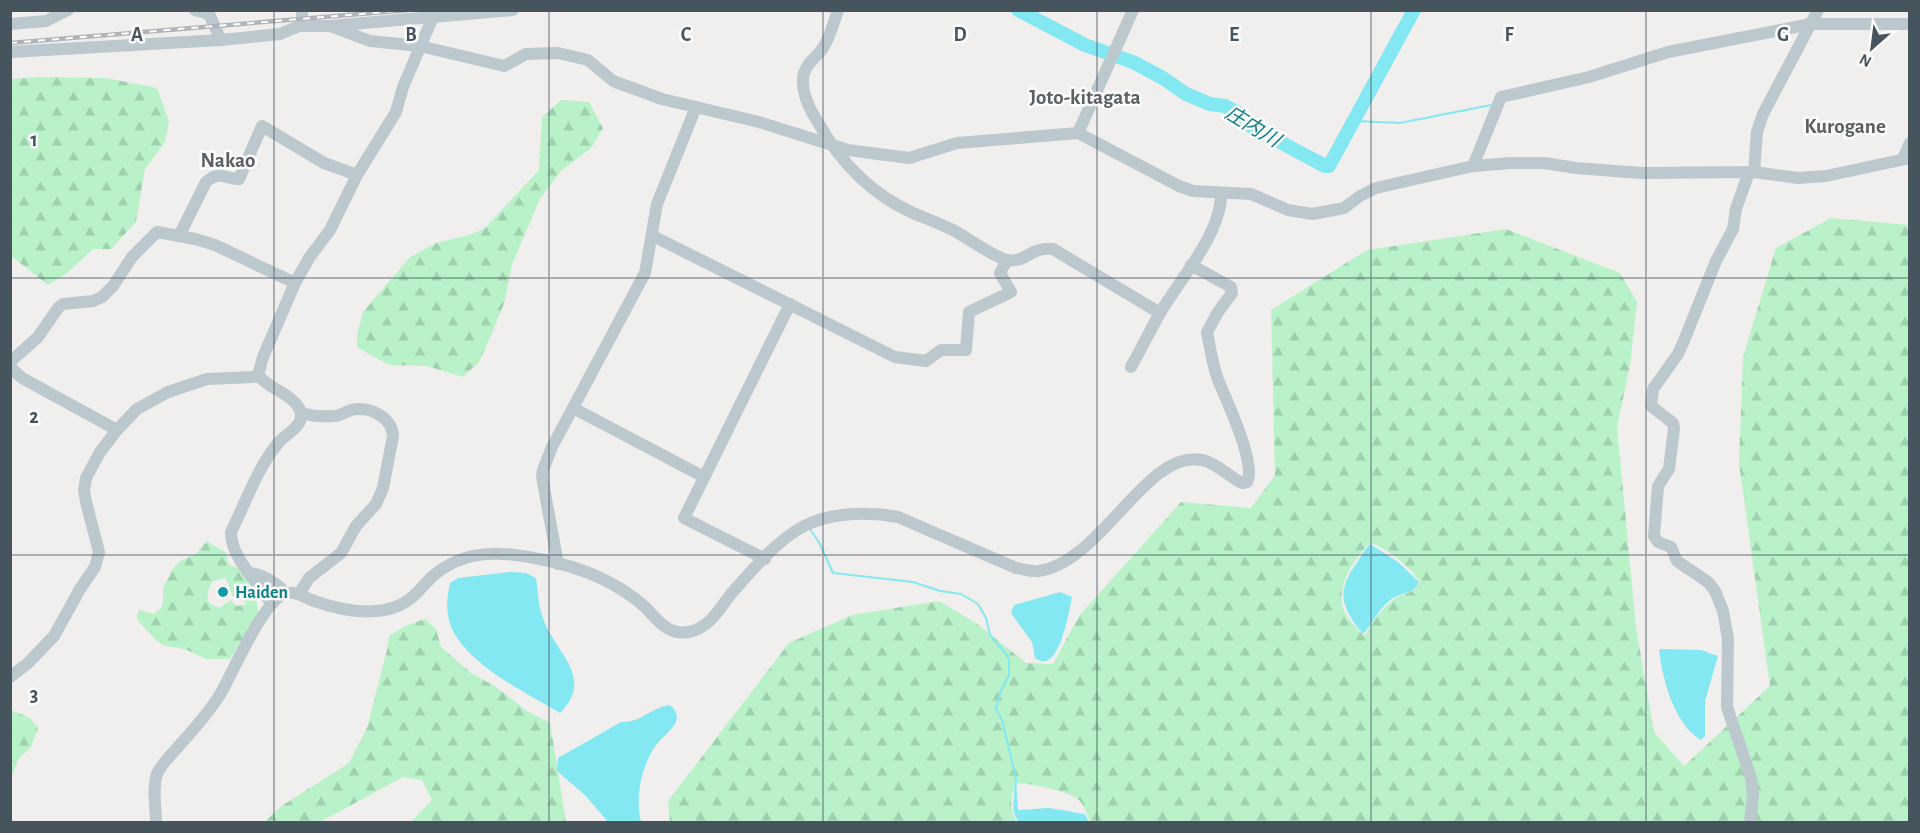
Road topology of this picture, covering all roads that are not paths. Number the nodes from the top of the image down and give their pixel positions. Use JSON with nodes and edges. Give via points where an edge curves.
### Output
{"nodes":[{"id":1,"x":68,"y":10,"type":"edge"},
{"id":2,"x":195,"y":10,"type":"edge"},
{"id":3,"x":302,"y":10,"type":"edge"},
{"id":4,"x":513,"y":10,"type":"edge"},
{"id":5,"x":838,"y":10,"type":"edge"},
{"id":6,"x":1133,"y":10,"type":"edge"},
{"id":7,"x":1818,"y":10,"type":"edge"},
{"id":8,"x":433,"y":14,"type":"edge"},
{"id":9,"x":10,"y":24,"type":"edge"},
{"id":10,"x":1811,"y":24,"type":"junction"},
{"id":11,"x":1910,"y":24,"type":"edge"},
{"id":12,"x":302,"y":26,"type":"junction"},
{"id":13,"x":330,"y":26,"type":"junction"},
{"id":14,"x":220,"y":40,"type":"junction"},
{"id":15,"x":420,"y":46,"type":"junction"},
{"id":16,"x":10,"y":52,"type":"edge"},
{"id":17,"x":696,"y":107,"type":"junction"},
{"id":18,"x":1078,"y":133,"type":"junction"},
{"id":19,"x":1910,"y":143,"type":"edge"},
{"id":20,"x":831,"y":145,"type":"junction"},
{"id":21,"x":1906,"y":159,"type":"edge"},
{"id":22,"x":1473,"y":166,"type":"junction"},
{"id":23,"x":1752,"y":172,"type":"junction"},
{"id":24,"x":357,"y":175,"type":"junction"},
{"id":25,"x":1221,"y":193,"type":"junction"},
{"id":26,"x":179,"y":236,"type":"junction"},
{"id":27,"x":653,"y":236,"type":"junction"},
{"id":28,"x":1007,"y":260,"type":"junction"},
{"id":29,"x":1191,"y":265,"type":"junction"},
{"id":30,"x":295,"y":283,"type":"junction"},
{"id":31,"x":790,"y":303,"type":"junction"},
{"id":32,"x":1160,"y":313,"type":"junction"},
{"id":33,"x":10,"y":362,"type":"edge"},
{"id":34,"x":10,"y":367,"type":"edge"},
{"id":35,"x":1131,"y":367,"type":"dead end"},
{"id":36,"x":258,"y":375,"type":"junction"},
{"id":37,"x":573,"y":408,"type":"junction"},
{"id":38,"x":301,"y":413,"type":"junction"},
{"id":39,"x":117,"y":430,"type":"junction"},
{"id":40,"x":704,"y":477,"type":"junction"},
{"id":41,"x":765,"y":559,"type":"junction"},
{"id":42,"x":558,"y":564,"type":"junction"},
{"id":43,"x":248,"y":573,"type":"junction"},
{"id":44,"x":285,"y":594,"type":"junction"},
{"id":45,"x":300,"y":594,"type":"junction"},
{"id":46,"x":271,"y":604,"type":"junction"},
{"id":47,"x":10,"y":677,"type":"edge"},
{"id":48,"x":156,"y":822,"type":"edge"},
{"id":49,"x":1750,"y":822,"type":"edge"}],
"edges":[{"from":1,"to":9,"type":"street","via":[[46,21]]},
{"from":2,"to":14,"type":"street","via":[[209,14]]},
{"from":3,"to":12,"type":"street"},
{"from":4,"to":8,"type":"street"},
{"from":5,"to":20,"type":"street","via":[[830,35],[803,74],[808,107]]},
{"from":6,"to":18,"type":"street"},
{"from":7,"to":10,"type":"street"},
{"from":8,"to":13,"type":"street"},
{"from":8,"to":15,"type":"street"},
{"from":10,"to":11,"type":"street"},
{"from":10,"to":22,"type":"street","via":[[1668,52],[1589,77],[1501,97]]},
{"from":10,"to":23,"type":"street","via":[[1763,114]]},
{"from":12,"to":13,"type":"street"},
{"from":12,"to":14,"type":"street","via":[[280,34]]},
{"from":13,"to":15,"type":"street","via":[[370,41]]},
{"from":14,"to":16,"type":"street"},
{"from":15,"to":17,"type":"street","via":[[504,66],[526,54],[558,53],[588,60],[613,81]]},
{"from":15,"to":24,"type":"street","via":[[396,112]]},
{"from":17,"to":20,"type":"street"},
{"from":17,"to":27,"type":"street","via":[[657,204]]},
{"from":18,"to":20,"type":"street","via":[[957,144],[909,158]]},
{"from":18,"to":25,"type":"street","via":[[1179,186]]},
{"from":19,"to":21,"type":"street"},
{"from":20,"to":28,"type":"street","via":[[850,170],[889,200]]},
{"from":21,"to":23,"type":"street","via":[[1814,177]]},
{"from":22,"to":23,"type":"street","via":[[1544,163],[1641,173]]},
{"from":22,"to":25,"type":"street","via":[[1376,188],[1344,208],[1312,214],[1288,210],[1251,194]]},
{"from":23,"to":49,"type":"street","via":[[1736,208],[1729,239],[1678,354],[1653,389],[1650,400],[1654,410],[1673,423],[1674,429],[1669,469],[1658,486],[1654,536],[1671,547],[1677,561],[1708,582],[1723,611],[1728,639],[1727,707],[1751,778]]},
{"from":24,"to":26,"type":"street","via":[[324,163],[262,126],[241,175],[234,179],[219,175],[206,182]]},
{"from":24,"to":30,"type":"street","via":[[330,230]]},
{"from":25,"to":29,"type":"street","via":[[1217,220]]},
{"from":26,"to":30,"type":"street","via":[[214,246]]},
{"from":26,"to":33,"type":"street","via":[[157,232],[102,297],[63,304],[38,337]]},
{"from":27,"to":31,"type":"street"},
{"from":27,"to":37,"type":"street","via":[[645,273]]},
{"from":28,"to":31,"type":"street","via":[[1000,273],[1011,292],[969,312],[966,350],[941,350],[926,361],[895,357]]},
{"from":28,"to":32,"type":"street","via":[[1027,258],[1043,248],[1053,249]]},
{"from":29,"to":32,"type":"street"},
{"from":29,"to":41,"type":"street","via":[[1231,287],[1232,293],[1207,332],[1218,378],[1247,457],[1247,482],[1230,477],[1204,460],[1190,459],[1167,467],[1150,479],[1104,531],[1070,558],[1037,571],[1016,568],[915,523],[879,514],[811,522]]},
{"from":30,"to":36,"type":"street"},
{"from":31,"to":40,"type":"street"},
{"from":32,"to":35,"type":"street"},
{"from":34,"to":39,"type":"street","via":[[22,378]]},
{"from":36,"to":38,"type":"street","via":[[290,398]]},
{"from":36,"to":39,"type":"street","via":[[207,379],[168,392],[137,409]]},
{"from":37,"to":40,"type":"street"},
{"from":37,"to":42,"type":"street","via":[[542,477]]},
{"from":38,"to":43,"type":"street","via":[[295,428],[265,460],[231,532],[231,541]]},
{"from":38,"to":45,"type":"street","via":[[336,416],[368,410],[389,421],[393,436],[376,504],[356,526],[340,553],[309,578]]},
{"from":39,"to":47,"type":"street","via":[[100,452],[84,490],[99,552],[95,567],[54,636]]},
{"from":40,"to":41,"type":"street","via":[[684,518]]},
{"from":41,"to":42,"type":"street","via":[[710,622],[685,633],[662,625],[625,591]]},
{"from":42,"to":45,"type":"street","via":[[515,555],[466,556],[433,577],[419,594],[380,611],[354,611]]},
{"from":43,"to":44,"type":"street","via":[[282,588]]},
{"from":43,"to":46,"type":"street"},
{"from":44,"to":45,"type":"street"},
{"from":44,"to":46,"type":"street"},
{"from":46,"to":48,"type":"street","via":[[221,694],[157,776]]}]}
